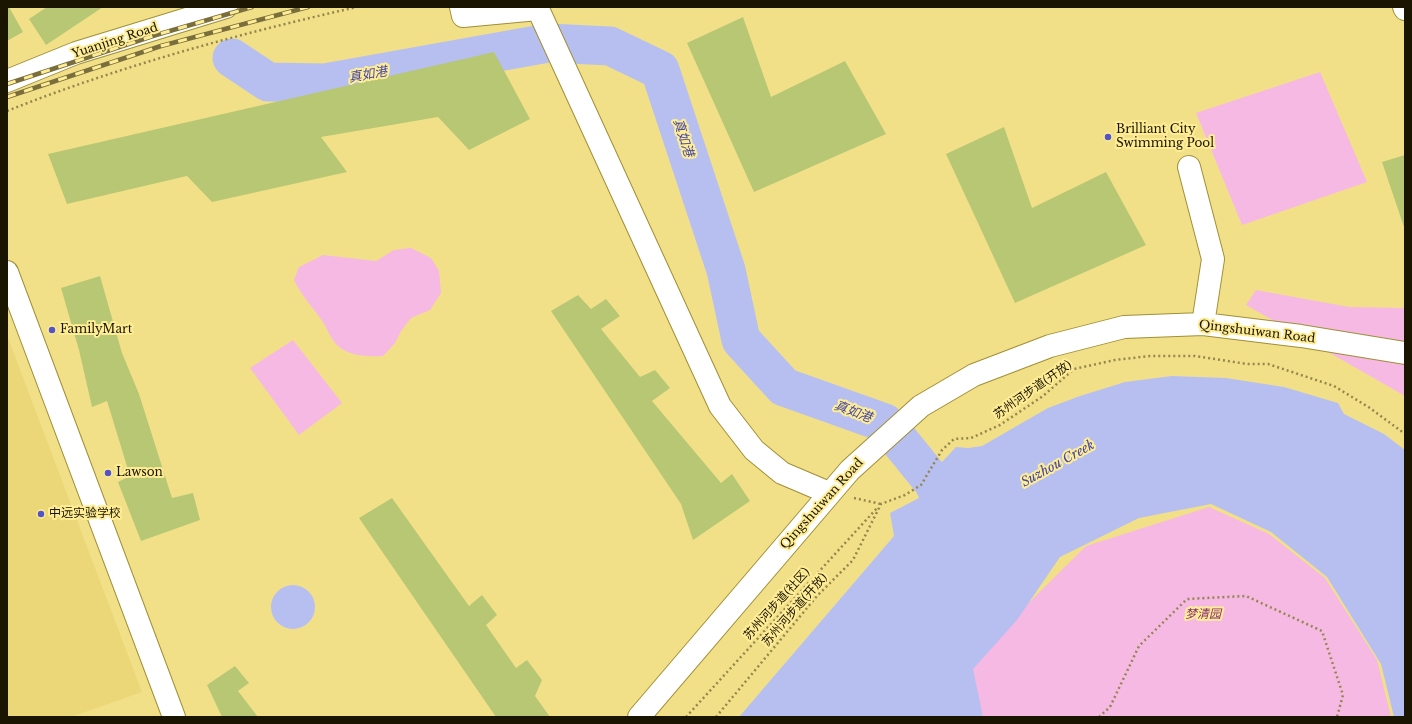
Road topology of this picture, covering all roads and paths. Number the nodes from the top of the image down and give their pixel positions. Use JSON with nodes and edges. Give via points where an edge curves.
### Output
{"nodes":[{"id":1,"x":226,"y":7,"type":"edge"},
{"id":2,"x":356,"y":7,"type":"edge"},
{"id":3,"x":461,"y":7,"type":"edge"},
{"id":4,"x":7,"y":81,"type":"edge"},
{"id":5,"x":7,"y":111,"type":"edge"},
{"id":6,"x":1189,"y":167,"type":"dead end"},
{"id":7,"x":7,"y":272,"type":"edge"},
{"id":8,"x":1203,"y":324,"type":"junction"},
{"id":9,"x":1405,"y":353,"type":"edge"},
{"id":10,"x":1405,"y":434,"type":"edge"},
{"id":11,"x":830,"y":494,"type":"junction"},
{"id":12,"x":881,"y":504,"type":"junction"},
{"id":13,"x":174,"y":717,"type":"edge"},
{"id":14,"x":639,"y":717,"type":"edge"},
{"id":15,"x":686,"y":717,"type":"edge"},
{"id":16,"x":716,"y":717,"type":"edge"},
{"id":17,"x":1099,"y":717,"type":"edge"},
{"id":18,"x":1337,"y":717,"type":"edge"}],
"edges":[{"from":1,"to":4,"type":"street","name":"Yuanjing Road","via":[[76,53]]},
{"from":2,"to":5,"type":"path","via":[[210,44],[89,81]]},
{"from":3,"to":11,"type":"street","via":[[463,16],[538,9],[720,406],[754,450],[782,473]]},
{"from":6,"to":8,"type":"street","via":[[1213,259]]},
{"from":7,"to":13,"type":"street"},
{"from":8,"to":9,"type":"street","name":"Qingshuiwan Road","via":[[1301,336]]},
{"from":8,"to":11,"type":"street","name":"Qingshuiwan Road","via":[[1124,327],[1050,346],[974,375],[922,406],[850,470]]},
{"from":10,"to":12,"type":"path","name":"苏州河步道(开放)","via":[[1334,386],[1268,364],[1247,364],[1196,356],[1150,356],[1114,360],[1074,369],[1043,396],[1000,425],[971,438],[954,439],[942,450],[921,485],[905,495]]},
{"from":11,"to":14,"type":"street","name":"Qingshuiwan Road"},
{"from":12,"to":15,"type":"path","name":"苏州河步道(社区)"},
{"from":12,"to":16,"type":"path","name":"苏州河步道(开放)","via":[[853,560],[817,596]]},
{"from":17,"to":18,"type":"path","via":[[1110,707],[1139,646],[1187,599],[1246,596],[1322,631],[1343,695]]}]}
